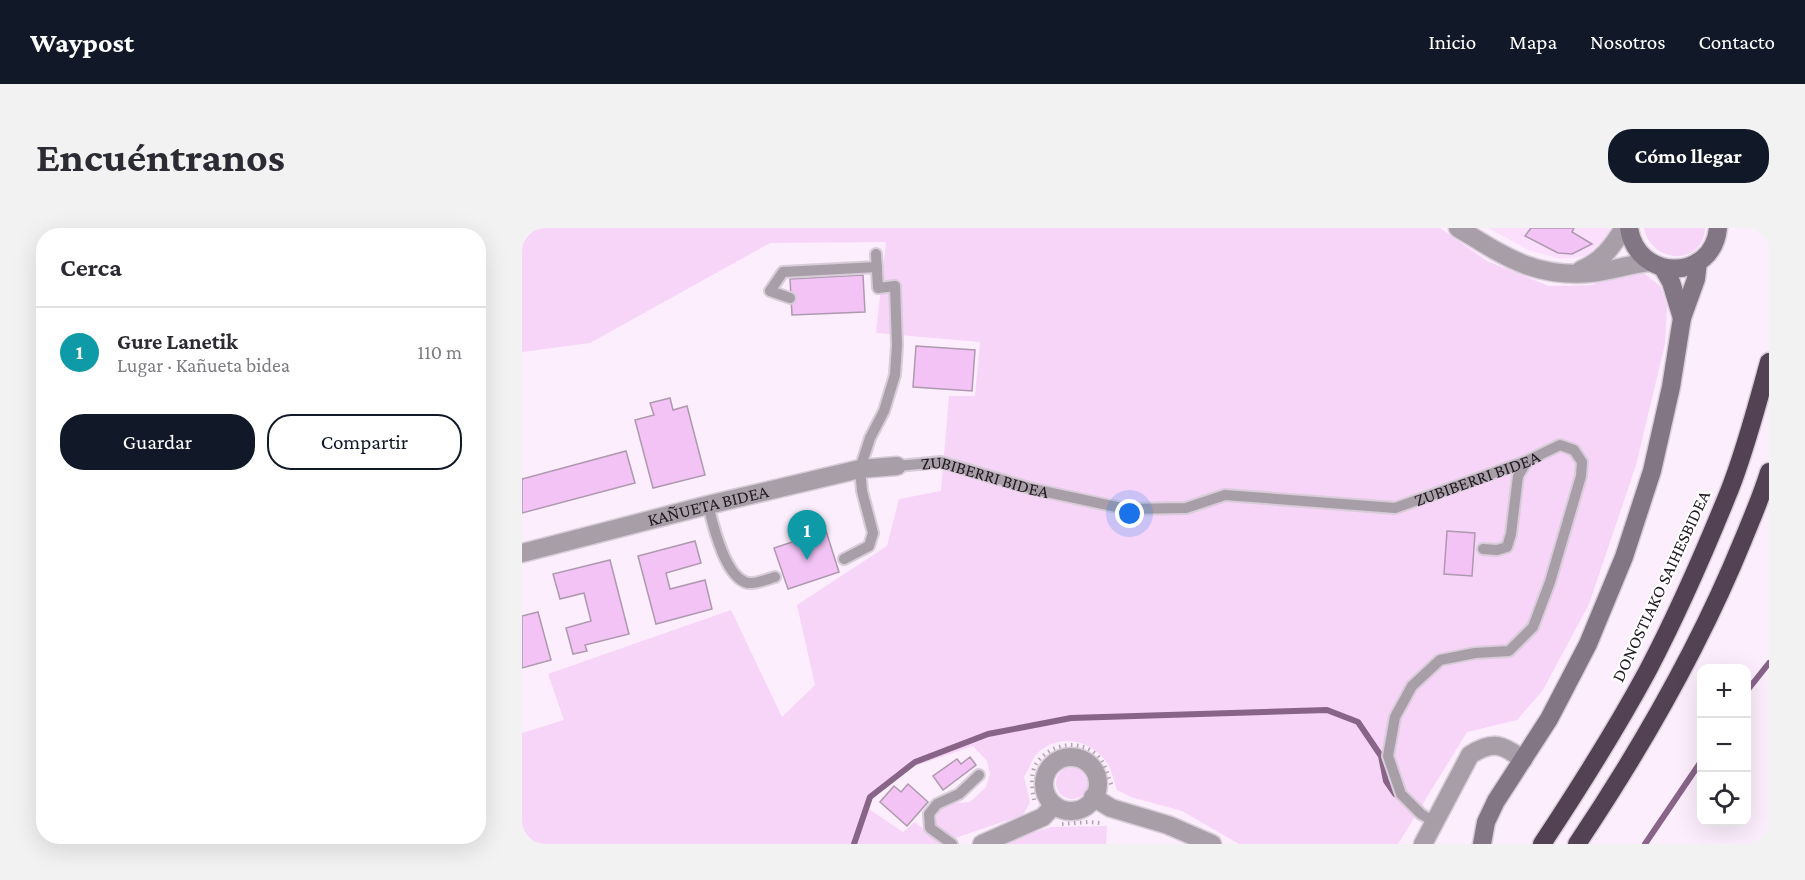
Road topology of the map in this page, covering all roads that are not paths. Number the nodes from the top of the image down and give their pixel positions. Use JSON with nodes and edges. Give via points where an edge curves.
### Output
{"nodes":[{"id":1,"x":1458,"y":228,"type":"edge"},
{"id":2,"x":1624,"y":228,"type":"edge"},
{"id":3,"x":1629,"y":228,"type":"edge"},
{"id":4,"x":1718,"y":228,"type":"edge"},
{"id":5,"x":876,"y":254,"type":"dead end"},
{"id":6,"x":1698,"y":262,"type":"junction"},
{"id":7,"x":1656,"y":265,"type":"junction"},
{"id":8,"x":877,"y":267,"type":"junction"},
{"id":9,"x":1574,"y":274,"type":"junction"},
{"id":10,"x":790,"y":298,"type":"dead end"},
{"id":11,"x":1682,"y":318,"type":"junction"},
{"id":12,"x":1769,"y":362,"type":"edge"},
{"id":13,"x":1527,"y":461,"type":"junction"},
{"id":14,"x":897,"y":466,"type":"joint"},
{"id":15,"x":860,"y":469,"type":"junction"},
{"id":16,"x":1769,"y":472,"type":"edge"},
{"id":17,"x":708,"y":505,"type":"junction"},
{"id":18,"x":1483,"y":549,"type":"dead end"},
{"id":19,"x":522,"y":553,"type":"edge"},
{"id":20,"x":844,"y":559,"type":"dead end"},
{"id":21,"x":775,"y":577,"type":"dead end"},
{"id":22,"x":1523,"y":760,"type":"junction"},
{"id":23,"x":979,"y":775,"type":"dead end"},
{"id":24,"x":1093,"y":797,"type":"junction"},
{"id":25,"x":1054,"y":805,"type":"junction"},
{"id":26,"x":1435,"y":822,"type":"junction"},
{"id":27,"x":952,"y":844,"type":"edge"},
{"id":28,"x":982,"y":844,"type":"edge"},
{"id":29,"x":1212,"y":844,"type":"edge"},
{"id":30,"x":1423,"y":844,"type":"edge"},
{"id":31,"x":1482,"y":844,"type":"edge"},
{"id":32,"x":1542,"y":844,"type":"edge"},
{"id":33,"x":1577,"y":844,"type":"edge"}],
"edges":[{"from":1,"to":9,"type":"street","via":[[1512,261],[1544,272]]},
{"from":2,"to":9,"type":"street","via":[[1606,255]]},
{"from":3,"to":7,"type":"main road","via":[[1639,253]]},
{"from":4,"to":6,"type":"main road","via":[[1714,244]]},
{"from":5,"to":8,"type":"lane"},
{"from":6,"to":7,"type":"main road","via":[[1675,269]]},
{"from":6,"to":11,"type":"main road"},
{"from":7,"to":9,"type":"street","via":[[1623,265]]},
{"from":7,"to":11,"type":"main road","via":[[1671,282]]},
{"from":8,"to":10,"type":"lane","via":[[783,272],[770,291]]},
{"from":8,"to":15,"type":"lane","via":[[878,288],[895,286],[895,375]]},
{"from":11,"to":22,"type":"main road","via":[[1652,471],[1624,557],[1588,644]]},
{"from":12,"to":32,"type":"highway","name":"DONOSTIAKO SAIHESBIDEA","via":[[1730,488],[1680,605],[1631,700]]},
{"from":13,"to":14,"type":"lane","name":"ZUBIBERRI BIDEA","via":[[1395,508],[1225,495],[1186,508],[1126,509],[1033,489],[941,462]]},
{"from":13,"to":18,"type":"lane","via":[[1518,476],[1507,547]]},
{"from":13,"to":26,"type":"lane","name":"ZUBIBERRI BIDEA","via":[[1560,445],[1574,450],[1582,462],[1565,534],[1533,627],[1509,651],[1440,660],[1412,686],[1395,717],[1388,756],[1401,795]]},
{"from":14,"to":15,"type":"street","name":"KAÑUETA BIDEA"},
{"from":15,"to":17,"type":"street","name":"KAÑUETA BIDEA"},
{"from":15,"to":20,"type":"lane","via":[[863,501],[873,533],[869,546]]},
{"from":16,"to":33,"type":"highway","via":[[1728,578],[1682,673]]},
{"from":17,"to":19,"type":"street","name":"KAÑUETA BIDEA"},
{"from":17,"to":21,"type":"lane","via":[[722,552],[738,578],[748,583]]},
{"from":22,"to":26,"type":"street","via":[[1498,746],[1483,747],[1470,755]]},
{"from":22,"to":31,"type":"main road","via":[[1496,801],[1486,822]]},
{"from":23,"to":27,"type":"lane","via":[[929,814],[930,828]]},
{"from":24,"to":25,"type":"street","via":[[1088,804],[1071,811]]},
{"from":24,"to":25,"type":"street","via":[[1098,784],[1092,768],[1078,758],[1062,758],[1047,770],[1044,779],[1046,795]]},
{"from":24,"to":29,"type":"street","via":[[1111,808],[1168,825]]},
{"from":25,"to":28,"type":"street","via":[[1043,818]]},
{"from":26,"to":30,"type":"street"}]}
